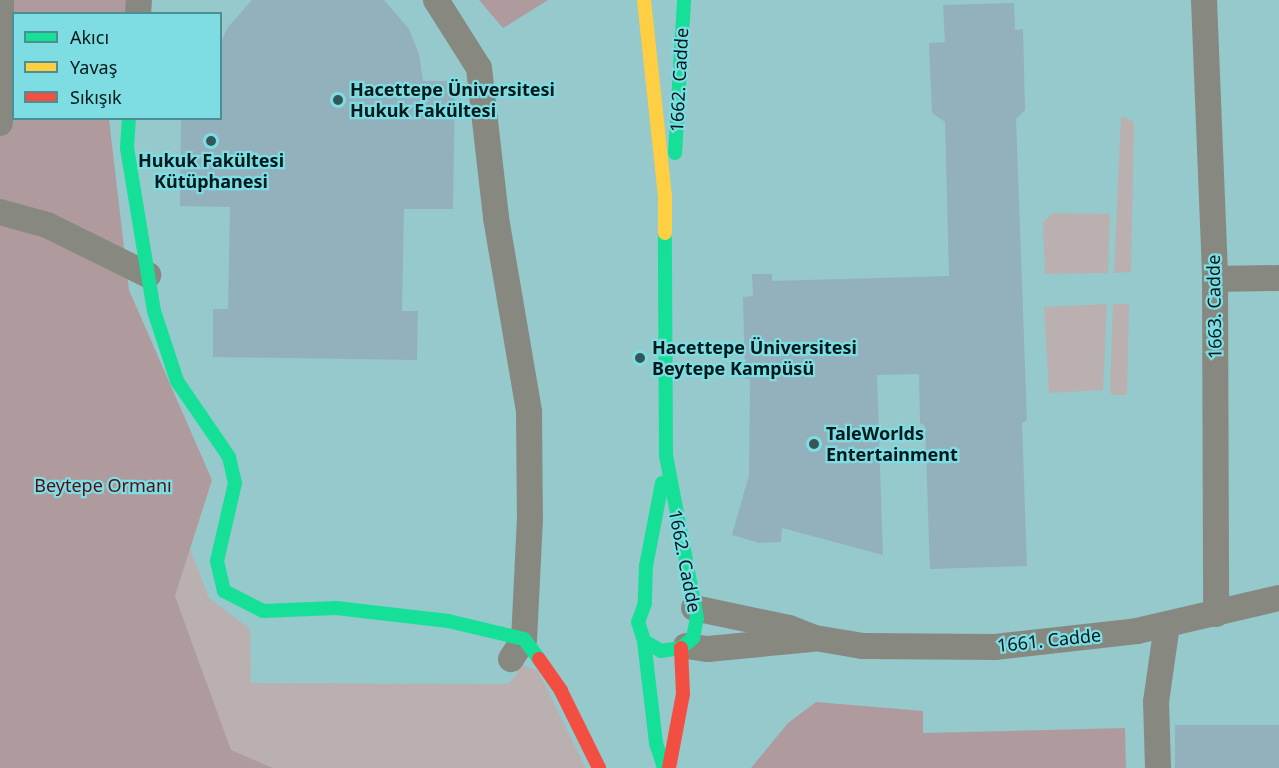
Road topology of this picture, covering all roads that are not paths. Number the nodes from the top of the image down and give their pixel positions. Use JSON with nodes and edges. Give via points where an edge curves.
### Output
{"nodes":[{"id":1,"x":1,"y":0,"type":"edge"},
{"id":2,"x":436,"y":0,"type":"edge"},
{"id":3,"x":644,"y":0,"type":"edge"},
{"id":4,"x":684,"y":0,"type":"edge"},
{"id":5,"x":1204,"y":0,"type":"edge"},
{"id":6,"x":129,"y":120,"type":"edge"},
{"id":7,"x":0,"y":123,"type":"edge"},
{"id":8,"x":665,"y":195,"type":"junction"},
{"id":9,"x":0,"y":212,"type":"edge"},
{"id":10,"x":148,"y":275,"type":"junction"},
{"id":11,"x":1279,"y":278,"type":"edge"},
{"id":12,"x":1215,"y":279,"type":"junction"},
{"id":13,"x":666,"y":455,"type":"junction"},
{"id":14,"x":661,"y":593,"type":"dead end"},
{"id":15,"x":1279,"y":598,"type":"edge"},
{"id":16,"x":687,"y":601,"type":"junction"},
{"id":17,"x":645,"y":603,"type":"junction"},
{"id":18,"x":1216,"y":614,"type":"junction"},
{"id":19,"x":1167,"y":625,"type":"junction"},
{"id":20,"x":815,"y":638,"type":"junction"},
{"id":21,"x":644,"y":641,"type":"junction"},
{"id":22,"x":684,"y":647,"type":"junction"},
{"id":23,"x":518,"y":649,"type":"junction"},
{"id":24,"x":599,"y":768,"type":"edge"},
{"id":25,"x":664,"y":768,"type":"edge"},
{"id":26,"x":669,"y":768,"type":"edge"},
{"id":27,"x":1158,"y":768,"type":"edge"}],
"edges":[{"from":1,"to":7,"type":"street"},
{"from":2,"to":23,"type":"street","via":[[479,68],[496,218],[529,412],[530,518]]},
{"from":3,"to":8,"type":"street","name":"1662. Cadde"},
{"from":4,"to":8,"type":"street","name":"1662. Cadde","via":[[676,149]]},
{"from":5,"to":12,"type":"street","name":"1663. Cadde"},
{"from":6,"to":10,"type":"street","via":[[127,148]]},
{"from":8,"to":13,"type":"street","name":"1662. Cadde"},
{"from":9,"to":10,"type":"street","via":[[47,225]]},
{"from":10,"to":23,"type":"street","via":[[153,311],[177,381],[229,457],[235,483],[217,561],[224,591],[263,611],[336,608],[448,621]]},
{"from":11,"to":12,"type":"street"},
{"from":12,"to":18,"type":"street","name":"1663. Cadde"},
{"from":13,"to":16,"type":"street","name":"1662. Cadde"},
{"from":13,"to":17,"type":"street","name":"1662. Cadde","via":[[646,566]]},
{"from":14,"to":17,"type":"street"},
{"from":15,"to":18,"type":"street","name":"1661. Cadde"},
{"from":16,"to":20,"type":"street","name":"1661. Cadde"},
{"from":16,"to":22,"type":"street","name":"1662. Cadde","via":[[697,628]]},
{"from":17,"to":21,"type":"street","name":"1662. Cadde","via":[[638,622]]},
{"from":18,"to":19,"type":"street","name":"1661. Cadde"},
{"from":19,"to":20,"type":"street","name":"1661. Cadde","via":[[995,647],[863,646]]},
{"from":19,"to":27,"type":"street","via":[[1156,702]]},
{"from":20,"to":22,"type":"street","name":"1661. Cadde","via":[[708,649]]},
{"from":21,"to":22,"type":"street","via":[[662,651]]},
{"from":21,"to":25,"type":"street","name":"1662. Cadde","via":[[654,732]]},
{"from":22,"to":26,"type":"street","name":"1662. Cadde","via":[[683,694]]},
{"from":23,"to":24,"type":"street","via":[[561,691]]}]}
